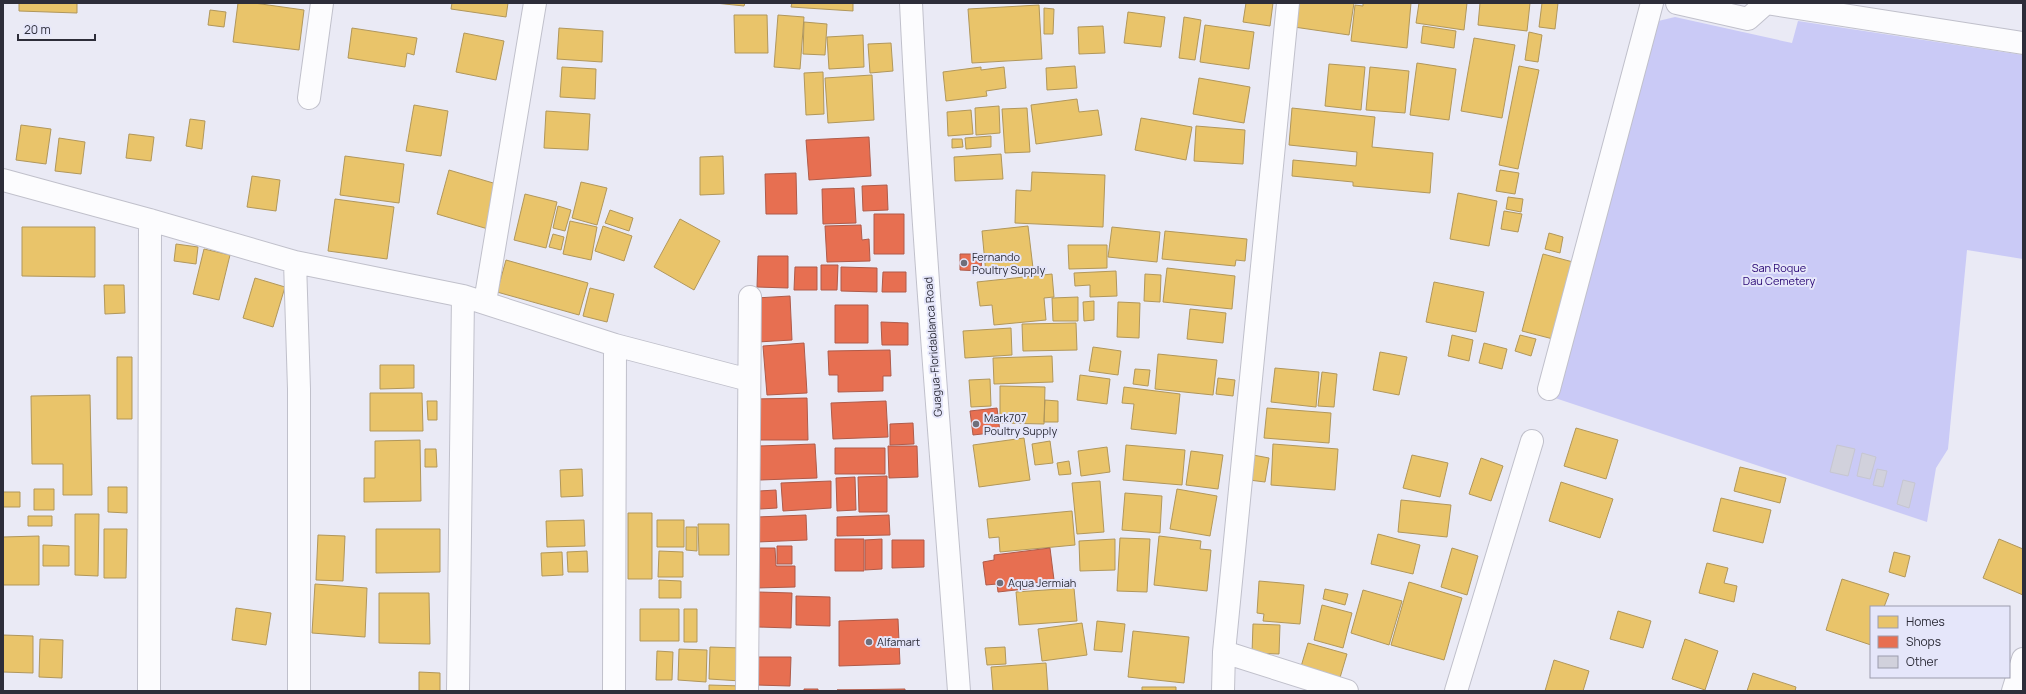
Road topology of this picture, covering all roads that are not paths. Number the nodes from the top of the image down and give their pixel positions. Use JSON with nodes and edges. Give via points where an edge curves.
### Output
{"nodes":[{"id":1,"x":322,"y":3,"type":"edge"},
{"id":2,"x":535,"y":3,"type":"edge"},
{"id":3,"x":911,"y":3,"type":"edge"},
{"id":4,"x":1288,"y":3,"type":"edge"},
{"id":5,"x":1652,"y":3,"type":"edge"},
{"id":6,"x":1677,"y":3,"type":"edge"},
{"id":7,"x":1766,"y":3,"type":"edge"},
{"id":8,"x":2023,"y":43,"type":"edge"},
{"id":9,"x":309,"y":98,"type":"dead end"},
{"id":10,"x":3,"y":180,"type":"edge"},
{"id":11,"x":150,"y":220,"type":"junction"},
{"id":12,"x":295,"y":262,"type":"junction"},
{"id":13,"x":463,"y":296,"type":"junction"},
{"id":14,"x":750,"y":297,"type":"dead end"},
{"id":15,"x":485,"y":302,"type":"junction"},
{"id":16,"x":615,"y":345,"type":"junction"},
{"id":17,"x":750,"y":380,"type":"junction"},
{"id":18,"x":1549,"y":389,"type":"dead end"},
{"id":19,"x":1532,"y":441,"type":"dead end"},
{"id":20,"x":1224,"y":652,"type":"junction"},
{"id":21,"x":2023,"y":659,"type":"edge"},
{"id":22,"x":148,"y":691,"type":"edge"},
{"id":23,"x":300,"y":691,"type":"edge"},
{"id":24,"x":458,"y":691,"type":"edge"},
{"id":25,"x":614,"y":691,"type":"edge"},
{"id":26,"x":747,"y":691,"type":"edge"},
{"id":27,"x":959,"y":691,"type":"edge"},
{"id":28,"x":1223,"y":691,"type":"edge"},
{"id":29,"x":1347,"y":691,"type":"edge"},
{"id":30,"x":1456,"y":691,"type":"edge"},
{"id":31,"x":2013,"y":691,"type":"edge"}],
"edges":[{"from":1,"to":9,"type":"street"},
{"from":2,"to":15,"type":"street"},
{"from":3,"to":27,"type":"street","name":"Guagua-Floridablanca Road","via":[[924,225]]},
{"from":4,"to":20,"type":"street"},
{"from":5,"to":18,"type":"street"},
{"from":6,"to":7,"type":"street","via":[[1748,19]]},
{"from":7,"to":8,"type":"street"},
{"from":10,"to":11,"type":"street"},
{"from":11,"to":12,"type":"street"},
{"from":11,"to":22,"type":"street"},
{"from":12,"to":13,"type":"street"},
{"from":12,"to":23,"type":"street","via":[[299,389]]},
{"from":13,"to":15,"type":"street"},
{"from":13,"to":24,"type":"street"},
{"from":14,"to":17,"type":"street"},
{"from":15,"to":16,"type":"street"},
{"from":16,"to":17,"type":"street"},
{"from":16,"to":25,"type":"street"},
{"from":17,"to":26,"type":"street"},
{"from":19,"to":30,"type":"street"},
{"from":20,"to":28,"type":"street"},
{"from":20,"to":29,"type":"street"},
{"from":21,"to":31,"type":"street"}]}
